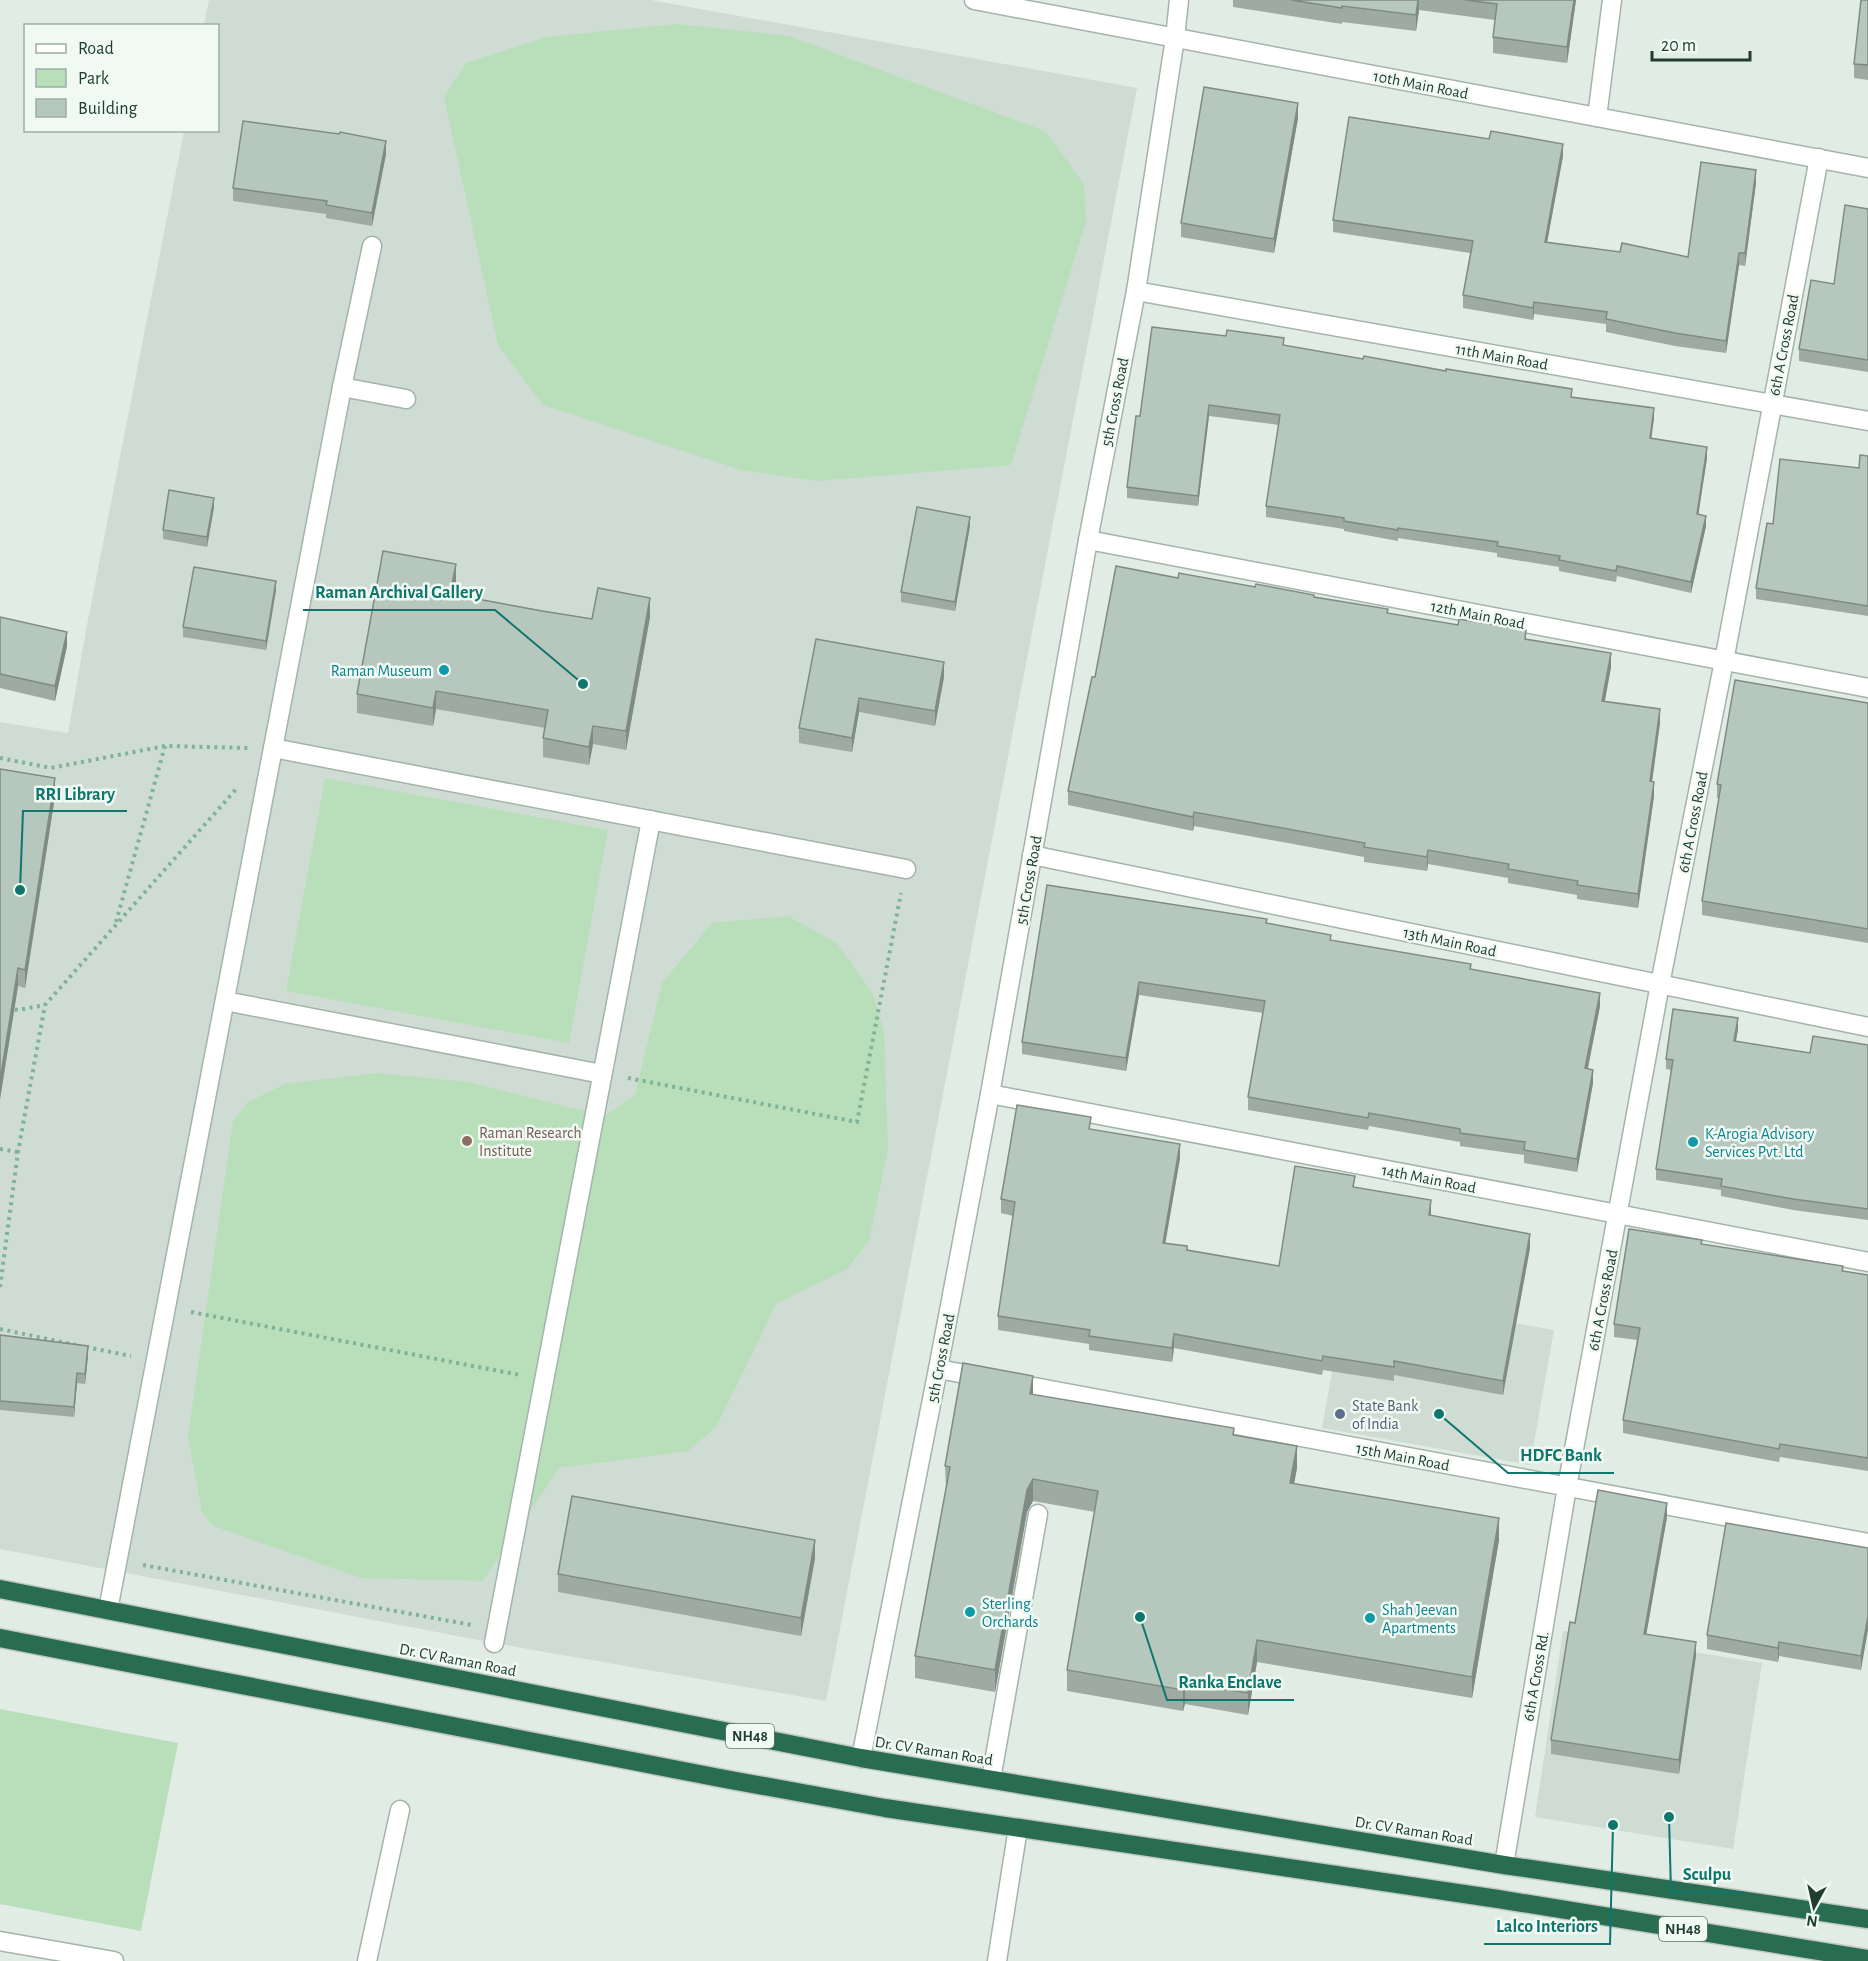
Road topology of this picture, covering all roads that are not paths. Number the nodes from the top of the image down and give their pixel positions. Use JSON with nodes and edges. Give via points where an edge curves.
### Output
{"nodes":[{"id":1,"x":974,"y":0,"type":"edge"},
{"id":2,"x":1179,"y":0,"type":"edge"},
{"id":3,"x":1612,"y":0,"type":"edge"},
{"id":4,"x":1175,"y":39,"type":"junction"},
{"id":5,"x":1597,"y":117,"type":"junction"},
{"id":6,"x":1819,"y":158,"type":"junction"},
{"id":7,"x":1868,"y":168,"type":"edge"},
{"id":8,"x":372,"y":246,"type":"dead end"},
{"id":9,"x":1136,"y":291,"type":"junction"},
{"id":10,"x":342,"y":387,"type":"junction"},
{"id":11,"x":406,"y":399,"type":"dead end"},
{"id":12,"x":1772,"y":404,"type":"junction"},
{"id":13,"x":1868,"y":421,"type":"edge"},
{"id":14,"x":1088,"y":540,"type":"junction"},
{"id":15,"x":1724,"y":661,"type":"junction"},
{"id":16,"x":1868,"y":688,"type":"edge"},
{"id":17,"x":273,"y":748,"type":"junction"},
{"id":18,"x":651,"y":820,"type":"junction"},
{"id":19,"x":1032,"y":855,"type":"junction"},
{"id":20,"x":906,"y":869,"type":"road end"},
{"id":21,"x":1660,"y":984,"type":"junction"},
{"id":22,"x":225,"y":1001,"type":"junction"},
{"id":23,"x":1868,"y":1027,"type":"edge"},
{"id":24,"x":603,"y":1074,"type":"junction"},
{"id":25,"x":990,"y":1094,"type":"junction"},
{"id":26,"x":1619,"y":1214,"type":"junction"},
{"id":27,"x":1868,"y":1262,"type":"edge"},
{"id":28,"x":938,"y":1369,"type":"junction"},
{"id":29,"x":1567,"y":1487,"type":"junction"},
{"id":30,"x":1038,"y":1514,"type":"edge"},
{"id":31,"x":1868,"y":1543,"type":"edge"},
{"id":32,"x":0,"y":1589,"type":"edge"},
{"id":33,"x":108,"y":1610,"type":"junction"},
{"id":34,"x":495,"y":1636,"type":"road end"},
{"id":35,"x":0,"y":1638,"type":"edge"},
{"id":36,"x":861,"y":1758,"type":"junction"},
{"id":37,"x":991,"y":1779,"type":"junction"},
{"id":38,"x":400,"y":1810,"type":"dead end"},
{"id":39,"x":1018,"y":1828,"type":"junction"},
{"id":40,"x":1504,"y":1865,"type":"junction"},
{"id":41,"x":1868,"y":1919,"type":"edge"},
{"id":42,"x":0,"y":1941,"type":"edge"},
{"id":43,"x":1868,"y":1959,"type":"edge"},
{"id":44,"x":114,"y":1961,"type":"edge"},
{"id":45,"x":367,"y":1961,"type":"edge"},
{"id":46,"x":997,"y":1961,"type":"edge"}],
"edges":[{"from":1,"to":4,"type":"street","name":"10th Main Road"},
{"from":2,"to":4,"type":"street","name":"5th Cross Road"},
{"from":3,"to":5,"type":"street"},
{"from":4,"to":5,"type":"street","name":"10th Main Road"},
{"from":4,"to":9,"type":"street","name":"5th Cross Road"},
{"from":5,"to":6,"type":"street","name":"10th Main Road"},
{"from":6,"to":7,"type":"street","name":"10th Main Road"},
{"from":6,"to":12,"type":"street","name":"6th A Cross Road"},
{"from":8,"to":10,"type":"street"},
{"from":9,"to":12,"type":"street","name":"11th Main Road"},
{"from":9,"to":14,"type":"street","name":"5th Cross Road"},
{"from":10,"to":11,"type":"street"},
{"from":10,"to":17,"type":"street"},
{"from":12,"to":13,"type":"street","name":"11th Main Road"},
{"from":12,"to":15,"type":"street","name":"6th A Cross Road"},
{"from":14,"to":15,"type":"street","name":"12th Main Road"},
{"from":14,"to":19,"type":"street","name":"5th Cross Road"},
{"from":15,"to":16,"type":"street","name":"12th Main Road"},
{"from":15,"to":21,"type":"street","name":"6th A Cross Road"},
{"from":17,"to":18,"type":"street"},
{"from":17,"to":22,"type":"street"},
{"from":18,"to":20,"type":"street"},
{"from":18,"to":24,"type":"street"},
{"from":19,"to":21,"type":"street","name":"13th Main Road"},
{"from":19,"to":25,"type":"street","name":"5th Cross Road"},
{"from":21,"to":23,"type":"street","name":"13th Main Road"},
{"from":21,"to":26,"type":"street","name":"6th A Cross Road"},
{"from":22,"to":24,"type":"street"},
{"from":22,"to":33,"type":"street"},
{"from":24,"to":34,"type":"street"},
{"from":25,"to":26,"type":"street","name":"14th Main Road"},
{"from":25,"to":28,"type":"street","name":"5th Cross Road"},
{"from":26,"to":27,"type":"street","name":"14th Main Road"},
{"from":26,"to":29,"type":"street","name":"6th A Cross Road"},
{"from":28,"to":29,"type":"street","name":"15th Main Road"},
{"from":28,"to":36,"type":"street","name":"5th Cross Road"},
{"from":29,"to":31,"type":"street","name":"15th Main Road"},
{"from":29,"to":40,"type":"street","name":"6th A Cross Rd."},
{"from":30,"to":37,"type":"street"},
{"from":32,"to":33,"type":"highway","name":"Dr. CV Raman Road","number":"NH48"},
{"from":33,"to":36,"type":"highway","name":"Dr. CV Raman Road","number":"NH48"},
{"from":35,"to":39,"type":"highway","number":"NH48","via":[[724,1779]]},
{"from":36,"to":37,"type":"highway","name":"Dr. CV Raman Road","number":"NH48"},
{"from":37,"to":40,"type":"highway","name":"Dr. CV Raman Road","number":"NH48"},
{"from":38,"to":45,"type":"street"},
{"from":39,"to":43,"type":"highway","number":"NH48","via":[[1487,1897]]},
{"from":39,"to":46,"type":"street"},
{"from":40,"to":41,"type":"highway","name":"Dr. CV Raman Road","number":"NH48"},
{"from":42,"to":44,"type":"street"}]}
